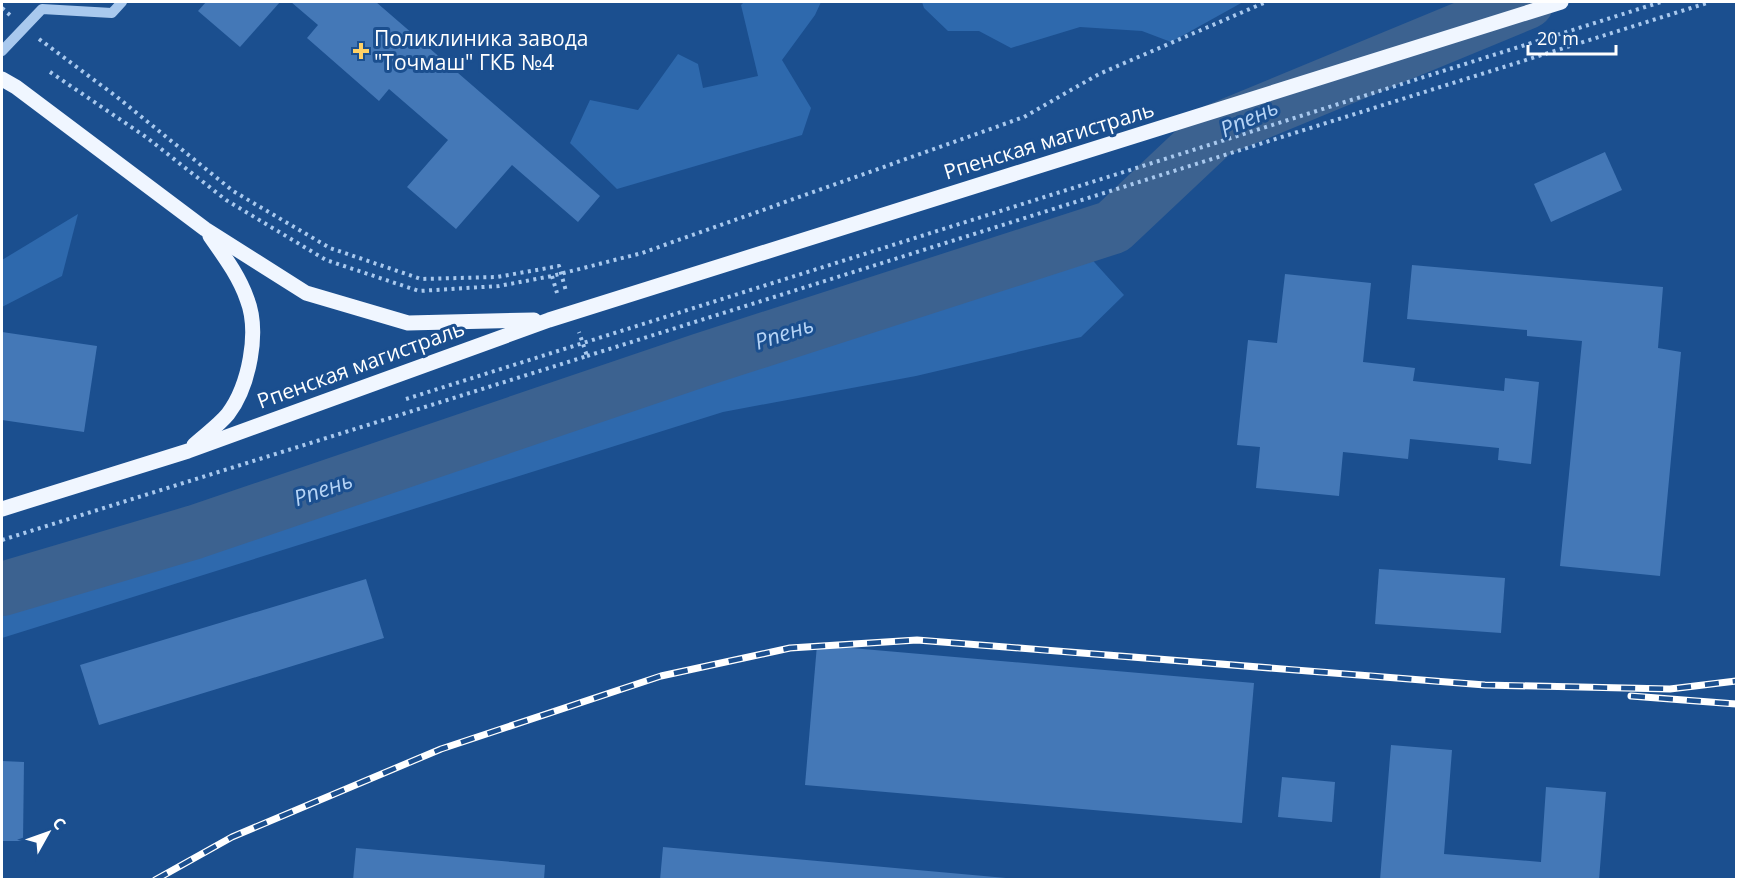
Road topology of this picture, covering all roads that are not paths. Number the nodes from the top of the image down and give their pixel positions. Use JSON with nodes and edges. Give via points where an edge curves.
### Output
{"nodes":[{"id":1,"x":122,"y":2,"type":"edge"},
{"id":2,"x":1561,"y":2,"type":"edge"},
{"id":3,"x":2,"y":51,"type":"edge"},
{"id":4,"x":2,"y":79,"type":"edge"},
{"id":5,"x":205,"y":229,"type":"junction"},
{"id":6,"x":549,"y":320,"type":"junction"},
{"id":7,"x":188,"y":451,"type":"junction"},
{"id":8,"x":2,"y":509,"type":"edge"}],
"edges":[{"from":1,"to":3,"type":"lane","via":[[112,13],[42,9]]},
{"from":2,"to":6,"type":"main road","name":"Рпенская магистраль"},
{"from":4,"to":5,"type":"main road","name":"Рпенская магистраль"},
{"from":5,"to":6,"type":"main road","name":"Рпенская магистраль","via":[[306,293],[408,323]]},
{"from":5,"to":7,"type":"main road","name":"Рпенская магистраль","via":[[229,261],[248,301],[252,341],[245,386],[227,414]]},
{"from":6,"to":7,"type":"main road","name":"Рпенская магистраль"},
{"from":7,"to":8,"type":"main road","name":"Рпенская магистраль"}]}
